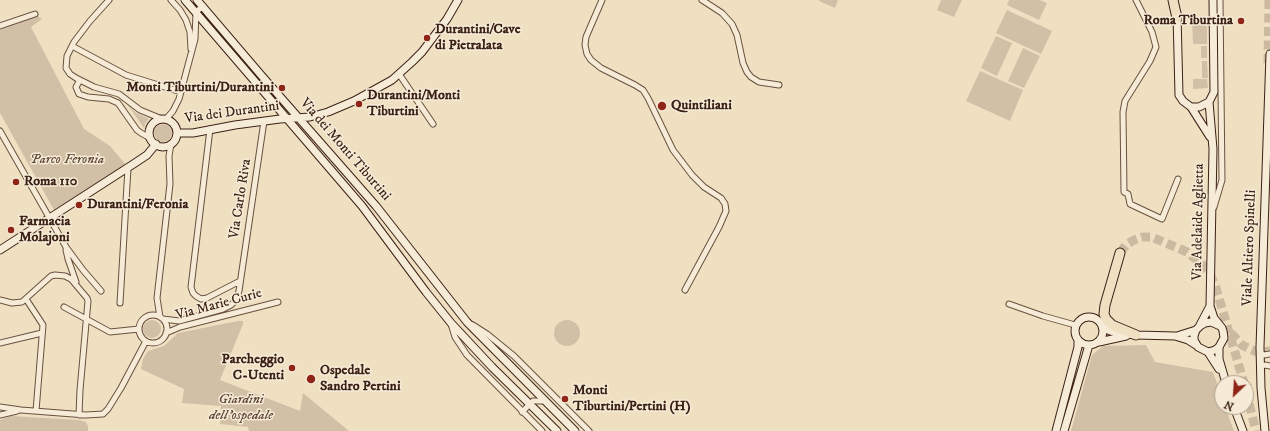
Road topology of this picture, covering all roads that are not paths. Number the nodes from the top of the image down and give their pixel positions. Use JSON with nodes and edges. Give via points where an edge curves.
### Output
{"nodes":[{"id":1,"x":109,"y":0,"type":"edge"},
{"id":2,"x":171,"y":0,"type":"edge"},
{"id":3,"x":185,"y":0,"type":"edge"},
{"id":4,"x":197,"y":0,"type":"edge"},
{"id":5,"x":458,"y":0,"type":"edge"},
{"id":6,"x":602,"y":0,"type":"edge"},
{"id":7,"x":702,"y":0,"type":"edge"},
{"id":8,"x":1136,"y":0,"type":"edge"},
{"id":9,"x":1174,"y":0,"type":"edge"},
{"id":10,"x":1177,"y":0,"type":"edge"},
{"id":11,"x":1214,"y":0,"type":"edge"},
{"id":12,"x":1220,"y":0,"type":"edge"},
{"id":13,"x":203,"y":6,"type":"junction"},
{"id":14,"x":196,"y":12,"type":"junction"},
{"id":15,"x":35,"y":14,"type":"dead end"},
{"id":16,"x":1177,"y":18,"type":"junction"},
{"id":17,"x":0,"y":26,"type":"edge"},
{"id":18,"x":72,"y":46,"type":"junction"},
{"id":19,"x":190,"y":54,"type":"junction"},
{"id":20,"x":1270,"y":54,"type":"edge"},
{"id":21,"x":1220,"y":66,"type":"junction"},
{"id":22,"x":1214,"y":73,"type":"junction"},
{"id":23,"x":399,"y":74,"type":"junction"},
{"id":24,"x":80,"y":80,"type":"junction"},
{"id":25,"x":778,"y":85,"type":"dead end"},
{"id":26,"x":181,"y":92,"type":"junction"},
{"id":27,"x":1209,"y":102,"type":"junction"},
{"id":28,"x":1191,"y":107,"type":"junction"},
{"id":29,"x":287,"y":118,"type":"junction"},
{"id":30,"x":299,"y":118,"type":"junction"},
{"id":31,"x":164,"y":119,"type":"junction"},
{"id":32,"x":264,"y":121,"type":"junction"},
{"id":33,"x":433,"y":124,"type":"dead end"},
{"id":34,"x":210,"y":129,"type":"junction"},
{"id":35,"x":0,"y":132,"type":"edge"},
{"id":36,"x":1269,"y":132,"type":"edge"},
{"id":37,"x":178,"y":133,"type":"junction"},
{"id":38,"x":150,"y":138,"type":"junction"},
{"id":39,"x":1211,"y":138,"type":"junction"},
{"id":40,"x":1268,"y":143,"type":"edge"},
{"id":41,"x":156,"y":144,"type":"junction"},
{"id":42,"x":171,"y":144,"type":"junction"},
{"id":43,"x":128,"y":168,"type":"junction"},
{"id":44,"x":1178,"y":179,"type":"dead end"},
{"id":45,"x":1212,"y":211,"type":"junction"},
{"id":46,"x":49,"y":218,"type":"junction"},
{"id":47,"x":66,"y":247,"type":"junction"},
{"id":48,"x":0,"y":250,"type":"edge"},
{"id":49,"x":1120,"y":253,"type":"tunnel mouth"},
{"id":50,"x":240,"y":281,"type":"junction"},
{"id":51,"x":76,"y":284,"type":"junction"},
{"id":52,"x":685,"y":290,"type":"dead end"},
{"id":53,"x":101,"y":292,"type":"dead end"},
{"id":54,"x":26,"y":299,"type":"junction"},
{"id":55,"x":0,"y":300,"type":"edge"},
{"id":56,"x":278,"y":302,"type":"dead end"},
{"id":57,"x":120,"y":303,"type":"dead end"},
{"id":58,"x":1009,"y":304,"type":"dead end"},
{"id":59,"x":1210,"y":306,"type":"junction"},
{"id":60,"x":64,"y":307,"type":"dead end"},
{"id":61,"x":161,"y":318,"type":"junction"},
{"id":62,"x":86,"y":319,"type":"junction"},
{"id":63,"x":467,"y":322,"type":"junction"},
{"id":64,"x":451,"y":323,"type":"junction"},
{"id":65,"x":1075,"y":325,"type":"junction"},
{"id":66,"x":1102,"y":326,"type":"junction"},
{"id":67,"x":1220,"y":326,"type":"junction"},
{"id":68,"x":1198,"y":328,"type":"junction"},
{"id":69,"x":139,"y":329,"type":"junction"},
{"id":70,"x":42,"y":333,"type":"junction"},
{"id":71,"x":166,"y":333,"type":"junction"},
{"id":72,"x":1136,"y":335,"type":"junction"},
{"id":73,"x":1175,"y":336,"type":"junction"},
{"id":74,"x":146,"y":341,"type":"junction"},
{"id":75,"x":1078,"y":341,"type":"junction"},
{"id":76,"x":1099,"y":342,"type":"junction"},
{"id":77,"x":0,"y":343,"type":"edge"},
{"id":78,"x":1196,"y":344,"type":"junction"},
{"id":79,"x":1088,"y":345,"type":"junction"},
{"id":80,"x":1219,"y":347,"type":"junction"},
{"id":81,"x":1208,"y":352,"type":"junction"},
{"id":82,"x":1260,"y":353,"type":"junction"},
{"id":83,"x":1270,"y":354,"type":"edge"},
{"id":84,"x":1270,"y":366,"type":"edge"},
{"id":85,"x":1260,"y":367,"type":"junction"},
{"id":86,"x":1222,"y":374,"type":"joint"},
{"id":87,"x":545,"y":401,"type":"junction"},
{"id":88,"x":529,"y":404,"type":"junction"},
{"id":89,"x":0,"y":408,"type":"edge"},
{"id":90,"x":22,"y":410,"type":"junction"},
{"id":91,"x":36,"y":411,"type":"junction"},
{"id":92,"x":522,"y":412,"type":"junction"},
{"id":93,"x":0,"y":415,"type":"edge"},
{"id":94,"x":79,"y":415,"type":"junction"},
{"id":95,"x":1237,"y":415,"type":"edge"},
{"id":96,"x":542,"y":431,"type":"edge"},
{"id":97,"x":556,"y":431,"type":"edge"},
{"id":98,"x":575,"y":431,"type":"edge"},
{"id":99,"x":589,"y":431,"type":"edge"},
{"id":100,"x":1056,"y":431,"type":"edge"},
{"id":101,"x":1064,"y":431,"type":"edge"},
{"id":102,"x":1243,"y":431,"type":"edge"},
{"id":103,"x":1265,"y":431,"type":"edge"}],
"edges":[{"from":1,"to":18,"type":"street"},
{"from":2,"to":19,"type":"street","via":[[180,10],[188,26]]},
{"from":3,"to":14,"type":"street","name":"Via dei Monti Tiburtini"},
{"from":4,"to":13,"type":"street","name":"Via dei Monti Tiburtini"},
{"from":5,"to":23,"type":"street","name":"Via dei Durantini","via":[[430,42]]},
{"from":6,"to":52,"type":"street","via":[[586,37],[587,54],[601,68],[645,92],[673,150],[704,187],[723,201],[726,211]]},
{"from":7,"to":25,"type":"street","via":[[722,13],[732,24],[747,72],[751,77],[759,82]]},
{"from":8,"to":44,"type":"street","via":[[1152,32],[1156,47],[1125,101],[1124,192],[1128,194],[1130,204],[1162,219]]},
{"from":9,"to":16,"type":"highway"},
{"from":10,"to":16,"type":"street","name":"Via Adelaide Aglietta"},
{"from":11,"to":22,"type":"street","name":"Via Adelaide Aglietta"},
{"from":12,"to":21,"type":"street"},
{"from":13,"to":14,"type":"street"},
{"from":13,"to":30,"type":"street","name":"Via dei Monti Tiburtini"},
{"from":14,"to":19,"type":"street","via":[[196,34]]},
{"from":14,"to":29,"type":"street","name":"Via dei Monti Tiburtini"},
{"from":15,"to":17,"type":"street"},
{"from":16,"to":28,"type":"street","name":"Via Adelaide Aglietta","via":[[1179,92],[1183,101]]},
{"from":18,"to":24,"type":"street","via":[[66,66],[70,74]]},
{"from":18,"to":26,"type":"street","via":[[123,74]]},
{"from":19,"to":26,"type":"street"},
{"from":20,"to":36,"type":"street","name":"Viale Altiero Spinelli"},
{"from":21,"to":22,"type":"street"},
{"from":21,"to":45,"type":"street","via":[[1222,180]]},
{"from":22,"to":27,"type":"street","name":"Via Adelaide Aglietta","via":[[1214,92]]},
{"from":23,"to":30,"type":"street","name":"Via dei Durantini","via":[[354,101],[316,116]]},
{"from":23,"to":33,"type":"street"},
{"from":24,"to":31,"type":"street","via":[[119,94],[140,110]]},
{"from":24,"to":38,"type":"street","via":[[76,87],[79,94],[118,102],[137,130]]},
{"from":26,"to":31,"type":"street","via":[[176,107]]},
{"from":27,"to":28,"type":"street","via":[[1199,107]]},
{"from":27,"to":39,"type":"street","name":"Via Adelaide Aglietta"},
{"from":28,"to":39,"type":"street","name":"Via Adelaide Aglietta"},
{"from":29,"to":30,"type":"street","name":"Via dei Durantini"},
{"from":29,"to":32,"type":"street","name":"Via dei Durantini"},
{"from":29,"to":64,"type":"street","name":"Via dei Monti Tiburtini","via":[[362,206]]},
{"from":30,"to":63,"type":"street","name":"Via dei Monti Tiburtini","via":[[386,218]]},
{"from":31,"to":37,"type":"street","name":"Via dei Durantini","via":[[175,125]]},
{"from":31,"to":38,"type":"street","via":[[151,126]]},
{"from":32,"to":34,"type":"street","name":"Via dei Durantini"},
{"from":32,"to":50,"type":"street","name":"Via Carlo Riva"},
{"from":34,"to":37,"type":"street","name":"Via dei Durantini"},
{"from":34,"to":50,"type":"street","via":[[191,287],[193,294],[201,299]]},
{"from":35,"to":46,"type":"street"},
{"from":36,"to":40,"type":"street","name":"Viale Altiero Spinelli"},
{"from":37,"to":42,"type":"street","name":"Via dei Durantini"},
{"from":38,"to":41,"type":"street"},
{"from":39,"to":45,"type":"street","name":"Via Adelaide Aglietta"},
{"from":40,"to":82,"type":"street","name":"Viale Altiero Spinelli"},
{"from":41,"to":42,"type":"street"},
{"from":41,"to":43,"type":"street","via":[[144,157]]},
{"from":42,"to":61,"type":"street","via":[[170,184],[157,298]]},
{"from":43,"to":46,"type":"street"},
{"from":43,"to":57,"type":"street"},
{"from":45,"to":59,"type":"street","name":"Via Adelaide Aglietta"},
{"from":46,"to":47,"type":"street"},
{"from":46,"to":48,"type":"street"},
{"from":47,"to":51,"type":"street"},
{"from":47,"to":53,"type":"street"},
{"from":49,"to":72,"type":"highway","via":[[1104,314],[1112,325]]},
{"from":50,"to":61,"type":"street","name":"Via Carlo Riva","via":[[236,300],[223,309],[179,321]]},
{"from":51,"to":54,"type":"street","via":[[65,276],[53,275]]},
{"from":51,"to":62,"type":"street","via":[[88,300]]},
{"from":54,"to":55,"type":"street","via":[[15,303]]},
{"from":54,"to":70,"type":"street","via":[[42,322]]},
{"from":56,"to":71,"type":"street","name":"Via Marie Curie","via":[[180,327]]},
{"from":58,"to":65,"type":"street"},
{"from":59,"to":67,"type":"street","name":"Via Adelaide Aglietta"},
{"from":59,"to":68,"type":"street","name":"Via Adelaide Aglietta"},
{"from":60,"to":62,"type":"street"},
{"from":61,"to":69,"type":"street","via":[[153,315],[146,317]]},
{"from":61,"to":71,"type":"street","via":[[166,325]]},
{"from":62,"to":69,"type":"street","via":[[110,332]]},
{"from":62,"to":94,"type":"street"},
{"from":63,"to":87,"type":"street","name":"Via dei Monti Tiburtini"},
{"from":63,"to":99,"type":"street","name":"Via dei Monti Tiburtini","via":[[514,356]]},
{"from":64,"to":88,"type":"street","name":"Via dei Monti Tiburtini"},
{"from":64,"to":92,"type":"street","name":"Via dei Monti Tiburtini","via":[[455,337],[466,355]]},
{"from":65,"to":66,"type":"street","via":[[1088,316],[1099,320]]},
{"from":65,"to":75,"type":"street"},
{"from":66,"to":72,"type":"street","via":[[1113,332]]},
{"from":66,"to":76,"type":"street"},
{"from":67,"to":68,"type":"street","via":[[1205,322]]},
{"from":67,"to":80,"type":"street","via":[[1224,338]]},
{"from":68,"to":73,"type":"street"},
{"from":68,"to":78,"type":"street","via":[[1194,336]]},
{"from":69,"to":74,"type":"street"},
{"from":70,"to":77,"type":"street"},
{"from":70,"to":91,"type":"street"},
{"from":71,"to":74,"type":"street","via":[[159,341]]},
{"from":72,"to":73,"type":"street"},
{"from":72,"to":76,"type":"street"},
{"from":73,"to":78,"type":"street"},
{"from":74,"to":94,"type":"street","via":[[105,412],[98,415]]},
{"from":75,"to":79,"type":"street"},
{"from":75,"to":100,"type":"street"},
{"from":76,"to":79,"type":"street"},
{"from":78,"to":81,"type":"street"},
{"from":79,"to":101,"type":"street"},
{"from":80,"to":81,"type":"street"},
{"from":80,"to":86,"type":"street"},
{"from":81,"to":86,"type":"street"},
{"from":82,"to":83,"type":"street","via":[[1264,356]]},
{"from":82,"to":85,"type":"street","name":"Viale Altiero Spinelli"},
{"from":84,"to":85,"type":"street"},
{"from":85,"to":103,"type":"street","name":"Viale Altiero Spinelli"},
{"from":87,"to":88,"type":"street","via":[[535,400]]},
{"from":87,"to":98,"type":"street","name":"Via dei Monti Tiburtini"},
{"from":88,"to":92,"type":"street"},
{"from":88,"to":97,"type":"street","name":"Via dei Monti Tiburtini"},
{"from":89,"to":90,"type":"street"},
{"from":89,"to":93,"type":"street"},
{"from":90,"to":91,"type":"street"},
{"from":90,"to":93,"type":"street"},
{"from":91,"to":94,"type":"street"},
{"from":92,"to":96,"type":"street","name":"Via dei Monti Tiburtini"},
{"from":95,"to":102,"type":"street"}]}
